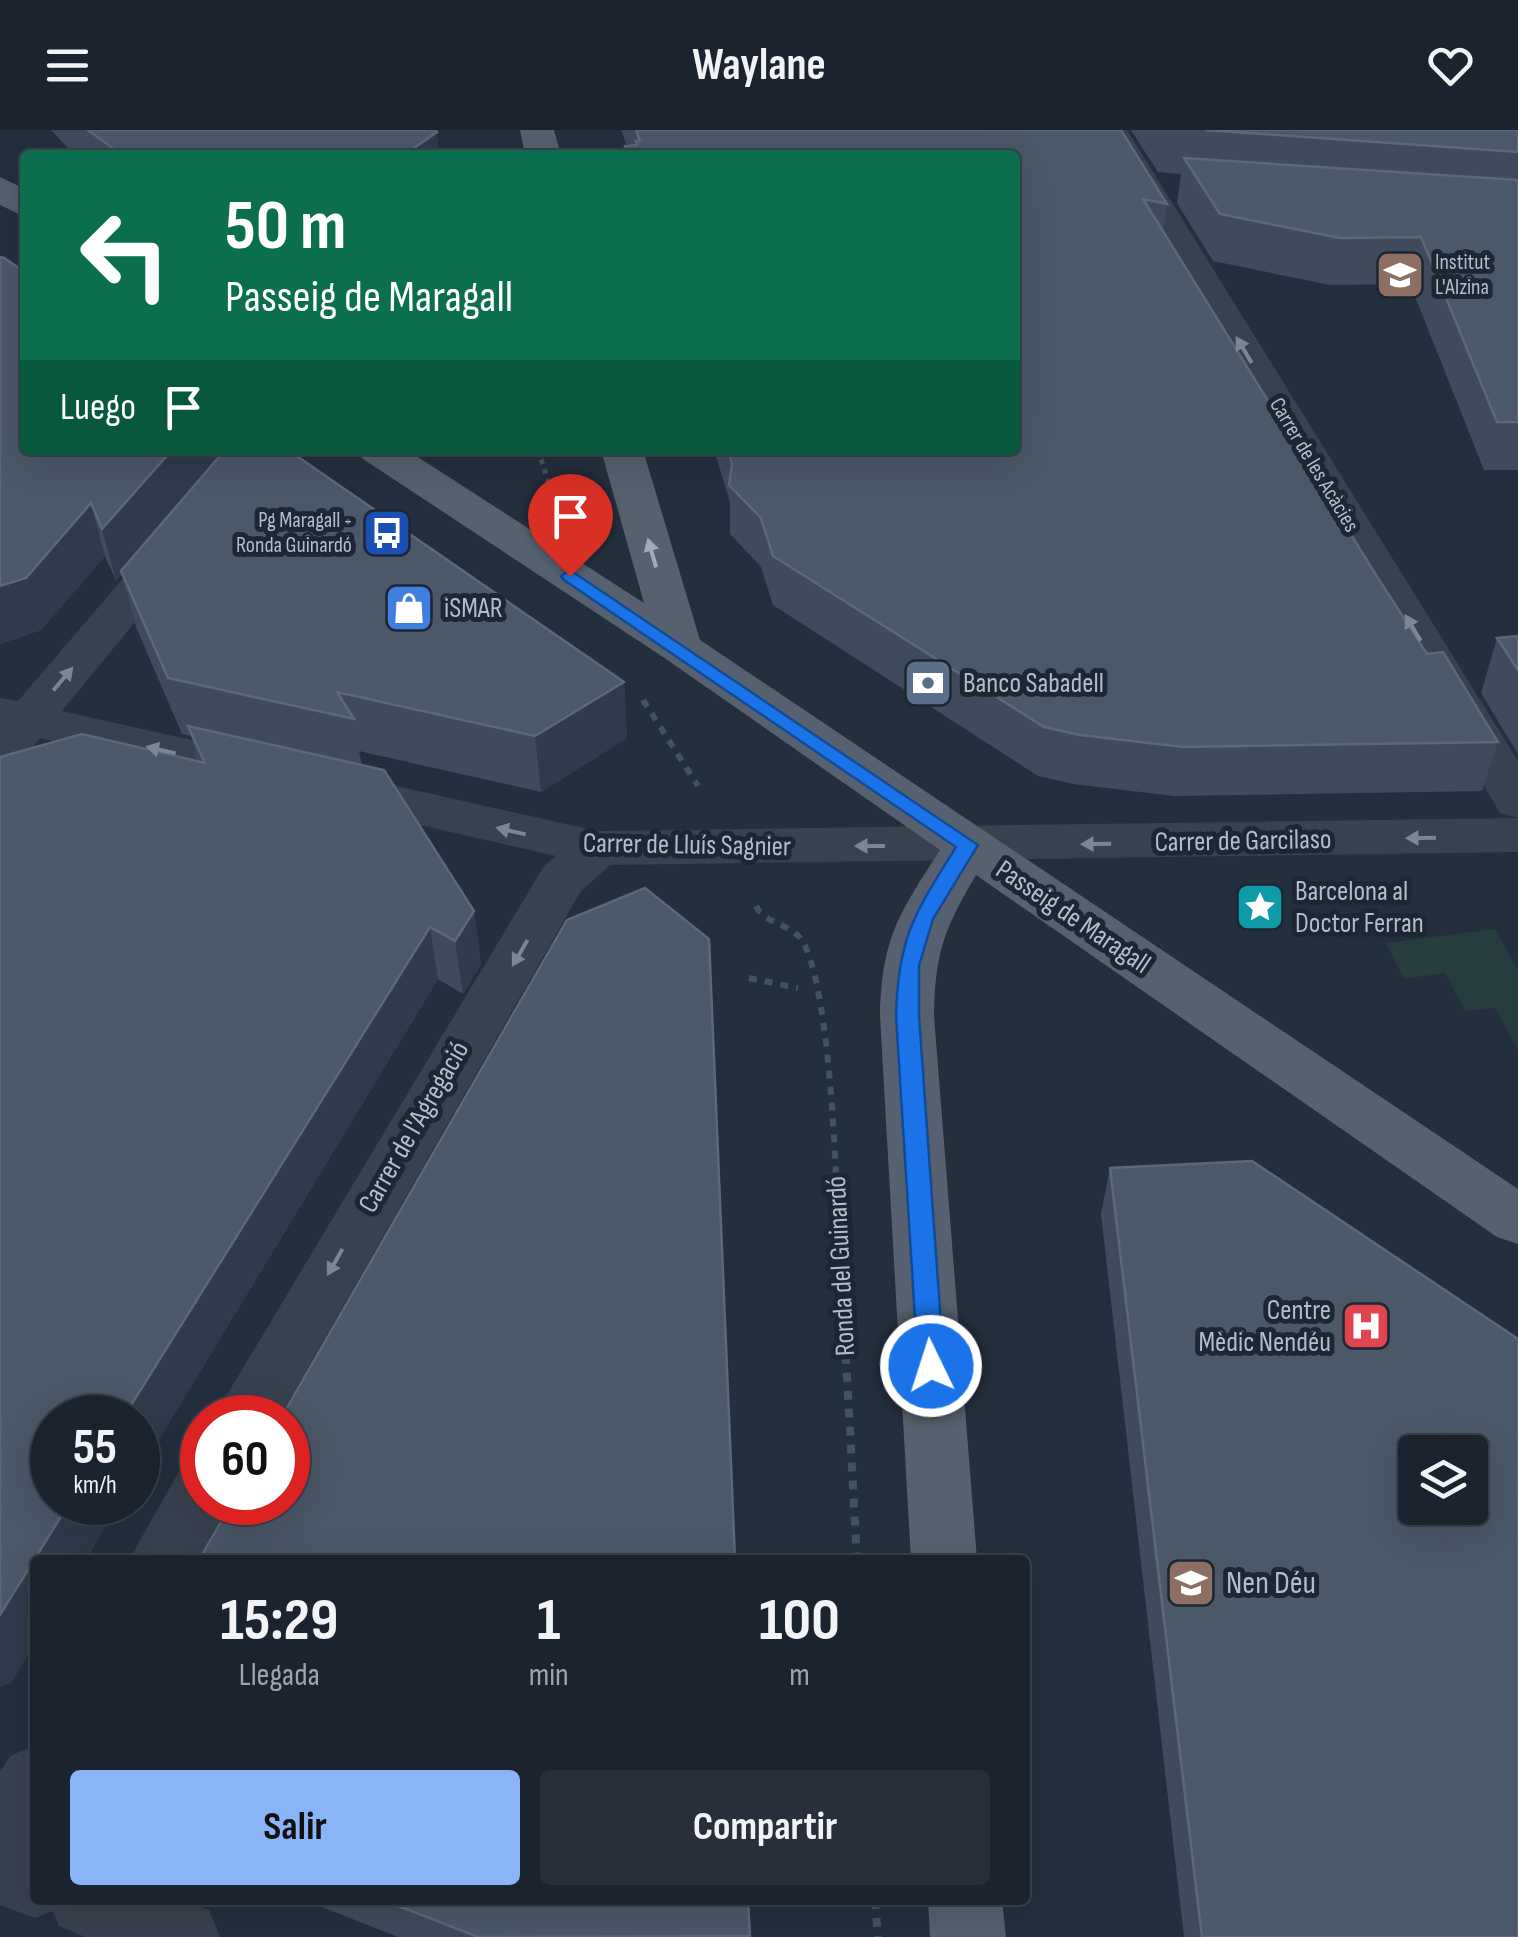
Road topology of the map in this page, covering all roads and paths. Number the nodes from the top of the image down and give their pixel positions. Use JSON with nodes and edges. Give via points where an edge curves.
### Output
{"nodes":[{"id":1,"x":1110,"y":130,"type":"edge"},
{"id":2,"x":1145,"y":186,"type":"junction"},
{"id":3,"x":1193,"y":190,"type":"edge"},
{"id":4,"x":251,"y":455,"type":"edge"},
{"id":5,"x":386,"y":455,"type":"edge"},
{"id":6,"x":540,"y":455,"type":"edge"},
{"id":7,"x":623,"y":455,"type":"edge"},
{"id":8,"x":552,"y":491,"type":"dead end"},
{"id":9,"x":679,"y":646,"type":"junction"},
{"id":10,"x":644,"y":702,"type":"dead end"},
{"id":11,"x":10,"y":729,"type":"edge"},
{"id":12,"x":694,"y":779,"type":"dead end"},
{"id":13,"x":1518,"y":801,"type":"edge"},
{"id":14,"x":1518,"y":836,"type":"edge"},
{"id":15,"x":968,"y":845,"type":"junction"},
{"id":16,"x":597,"y":848,"type":"junction"},
{"id":17,"x":760,"y":914,"type":"dead end"},
{"id":18,"x":749,"y":978,"type":"dead end"},
{"id":19,"x":798,"y":988,"type":"dead end"},
{"id":20,"x":1518,"y":1220,"type":"edge"},
{"id":21,"x":259,"y":1395,"type":"edge"},
{"id":22,"x":182,"y":1525,"type":"edge"},
{"id":23,"x":165,"y":1555,"type":"edge"},
{"id":24,"x":857,"y":1555,"type":"edge"},
{"id":25,"x":944,"y":1555,"type":"edge"},
{"id":26,"x":30,"y":1789,"type":"edge"},
{"id":27,"x":0,"y":1840,"type":"edge"},
{"id":28,"x":0,"y":1868,"type":"edge"},
{"id":29,"x":30,"y":1879,"type":"edge"},
{"id":30,"x":98,"y":1905,"type":"edge"},
{"id":31,"x":875,"y":1905,"type":"edge"},
{"id":32,"x":966,"y":1905,"type":"edge"},
{"id":33,"x":182,"y":1937,"type":"edge"},
{"id":34,"x":878,"y":1937,"type":"edge"},
{"id":35,"x":968,"y":1937,"type":"edge"}],
"edges":[{"from":1,"to":2,"type":"street","name":"Carrer de les Acàcies"},
{"from":2,"to":3,"type":"street"},
{"from":13,"to":2,"type":"street","name":"Carrer de les Acàcies","one_way":true},
{"from":11,"to":4,"type":"street","one_way":true},
{"from":5,"to":9,"type":"main road","name":"Passeig de Maragall"},
{"from":6,"to":8,"type":"path"},
{"from":9,"to":7,"type":"main road","one_way":true},
{"from":9,"to":15,"type":"main road","name":"Passeig de Maragall"},
{"from":10,"to":12,"type":"path"},
{"from":16,"to":11,"type":"street","name":"Carrer de Lluís Sagnier","one_way":true},
{"from":14,"to":15,"type":"street","name":"Carrer de Garcilaso","one_way":true},
{"from":15,"to":16,"type":"street","name":"Carrer de Lluís Sagnier","one_way":true},
{"from":15,"to":20,"type":"main road","name":"Passeig de Maragall"},
{"from":15,"to":25,"type":"main road","via":[[923,918],[908,966]]},
{"from":16,"to":21,"type":"street","name":"Carrer de l'Agregació","one_way":true,"via":[[562,879]]},
{"from":17,"to":24,"type":"path","name":"Ronda del Guinardó","via":[[794,930],[813,973],[832,1113]]},
{"from":18,"to":19,"type":"path"},
{"from":22,"to":23,"type":"street"},
{"from":26,"to":27,"type":"street"},
{"from":28,"to":29,"type":"street"},
{"from":30,"to":33,"type":"street"},
{"from":31,"to":34,"type":"path"},
{"from":32,"to":35,"type":"main road"}]}
